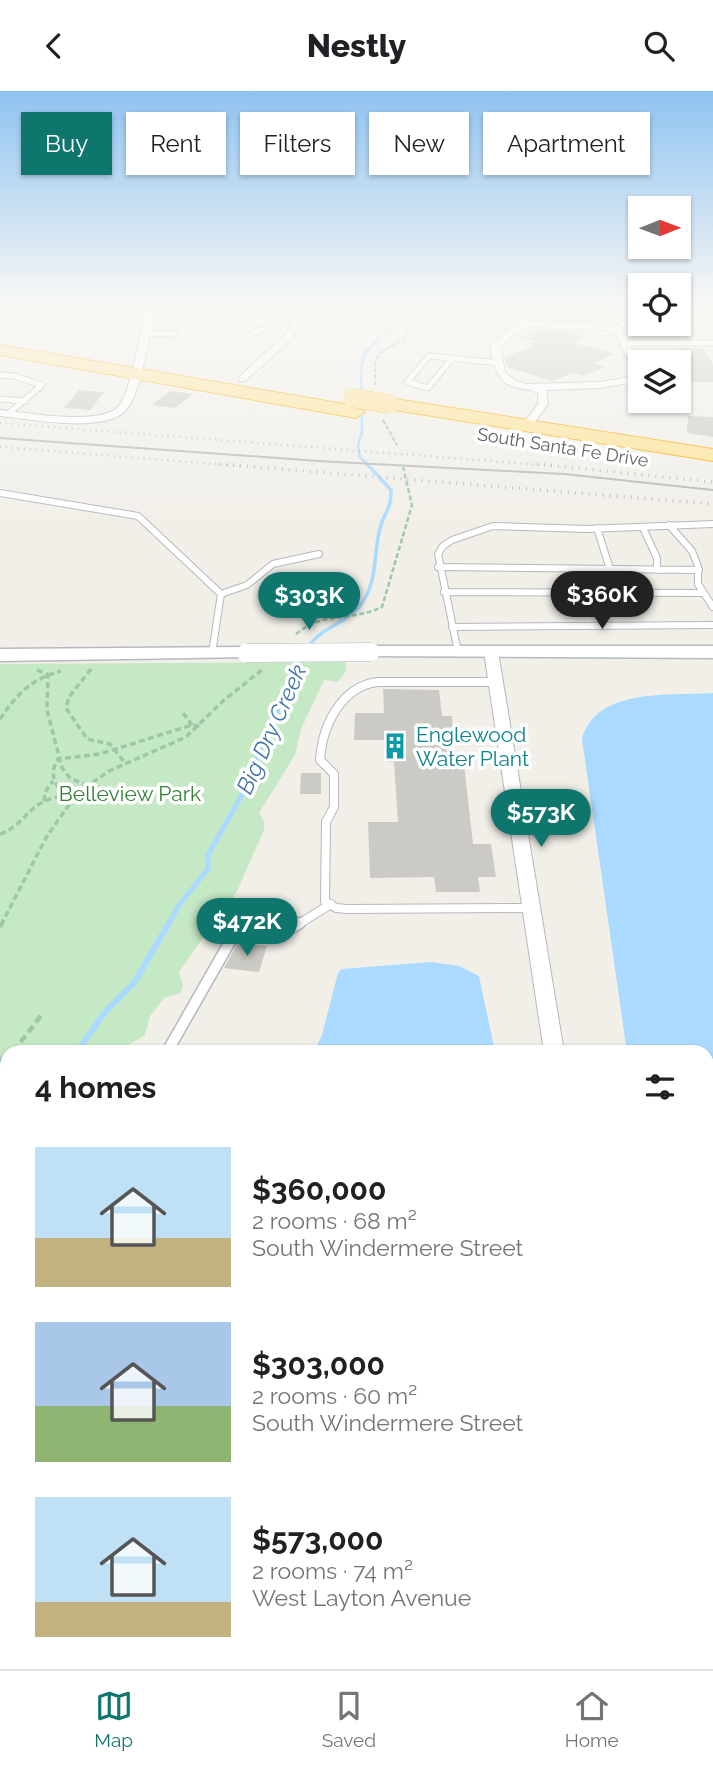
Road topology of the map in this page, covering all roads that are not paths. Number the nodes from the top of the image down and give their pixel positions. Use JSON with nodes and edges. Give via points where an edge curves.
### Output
{"nodes":[{"id":1,"x":29,"y":381,"type":"edge"},
{"id":2,"x":134,"y":381,"type":"edge"},
{"id":3,"x":183,"y":381,"type":"edge"},
{"id":4,"x":249,"y":381,"type":"edge"},
{"id":5,"x":408,"y":381,"type":"edge"},
{"id":6,"x":434,"y":381,"type":"edge"},
{"id":7,"x":510,"y":381,"type":"edge"},
{"id":8,"x":628,"y":382,"type":"edge"},
{"id":9,"x":191,"y":383,"type":"junction"},
{"id":10,"x":538,"y":389,"type":"junction"},
{"id":11,"x":130,"y":394,"type":"junction"},
{"id":12,"x":0,"y":399,"type":"edge"},
{"id":13,"x":25,"y":401,"type":"junction"},
{"id":14,"x":354,"y":405,"type":"junction"},
{"id":15,"x":385,"y":410,"type":"junction"},
{"id":16,"x":4,"y":413,"type":"edge"},
{"id":17,"x":532,"y":420,"type":"junction"},
{"id":18,"x":713,"y":455,"type":"edge"},
{"id":19,"x":713,"y":470,"type":"edge"},
{"id":20,"x":0,"y":493,"type":"edge"},
{"id":21,"x":713,"y":524,"type":"edge"},
{"id":22,"x":670,"y":525,"type":"junction"},
{"id":23,"x":597,"y":528,"type":"junction"},
{"id":24,"x":643,"y":528,"type":"junction"},
{"id":25,"x":319,"y":554,"type":"dead end"},
{"id":26,"x":439,"y":567,"type":"junction"},
{"id":27,"x":610,"y":569,"type":"junction"},
{"id":28,"x":657,"y":570,"type":"junction"},
{"id":29,"x":699,"y":570,"type":"junction"},
{"id":30,"x":444,"y":591,"type":"junction"},
{"id":31,"x":702,"y":593,"type":"junction"},
{"id":32,"x":220,"y":594,"type":"junction"},
{"id":33,"x":713,"y":607,"type":"edge"},
{"id":34,"x":713,"y":625,"type":"edge"},
{"id":35,"x":452,"y":627,"type":"junction"},
{"id":36,"x":458,"y":652,"type":"junction"},
{"id":37,"x":491,"y":652,"type":"junction"},
{"id":38,"x":713,"y":652,"type":"edge"},
{"id":39,"x":212,"y":653,"type":"junction"},
{"id":40,"x":0,"y":655,"type":"edge"},
{"id":41,"x":496,"y":682,"type":"junction"},
{"id":42,"x":331,"y":904,"type":"junction"},
{"id":43,"x":531,"y":908,"type":"junction"},
{"id":44,"x":171,"y":1045,"type":"edge"},
{"id":45,"x":553,"y":1045,"type":"edge"}],
"edges":[{"from":1,"to":13,"type":"lane","via":[[41,383],[41,388]]},
{"from":2,"to":11,"type":"street"},
{"from":3,"to":9,"type":"highway","name":"South Santa Fe Drive"},
{"from":4,"to":14,"type":"highway","name":"South Santa Fe Drive"},
{"from":5,"to":6,"type":"lane","via":[[428,388]]},
{"from":7,"to":10,"type":"street"},
{"from":8,"to":10,"type":"street"},
{"from":9,"to":11,"type":"highway","via":[[145,387]]},
{"from":9,"to":14,"type":"highway","name":"South Santa Fe Drive"},
{"from":10,"to":17,"type":"street","via":[[545,397]]},
{"from":11,"to":16,"type":"street","via":[[117,413],[98,418]]},
{"from":12,"to":13,"type":"lane"},
{"from":13,"to":16,"type":"lane"},
{"from":14,"to":15,"type":"highway","name":"South Santa Fe Drive"},
{"from":15,"to":17,"type":"highway","name":"South Santa Fe Drive"},
{"from":15,"to":19,"type":"highway","name":"South Santa Fe Drive"},
{"from":17,"to":18,"type":"highway","name":"South Santa Fe Drive","via":[[598,439]]},
{"from":20,"to":32,"type":"lane","via":[[138,516]]},
{"from":21,"to":22,"type":"lane"},
{"from":22,"to":24,"type":"lane"},
{"from":22,"to":29,"type":"lane","via":[[695,553]]},
{"from":23,"to":24,"type":"lane"},
{"from":23,"to":26,"type":"lane","via":[[493,526],[443,546]]},
{"from":23,"to":27,"type":"lane"},
{"from":24,"to":28,"type":"lane","via":[[657,558]]},
{"from":25,"to":32,"type":"lane","via":[[273,564],[247,585]]},
{"from":26,"to":27,"type":"lane"},
{"from":26,"to":30,"type":"lane"},
{"from":27,"to":28,"type":"lane"},
{"from":28,"to":29,"type":"lane"},
{"from":29,"to":31,"type":"lane"},
{"from":30,"to":31,"type":"lane"},
{"from":30,"to":35,"type":"lane"},
{"from":31,"to":33,"type":"lane"},
{"from":32,"to":39,"type":"lane"},
{"from":34,"to":35,"type":"lane"},
{"from":35,"to":36,"type":"lane"},
{"from":36,"to":37,"type":"street"},
{"from":36,"to":39,"type":"street","bridge":true},
{"from":37,"to":38,"type":"street"},
{"from":37,"to":41,"type":"street"},
{"from":39,"to":40,"type":"street"},
{"from":41,"to":42,"type":"lane","via":[[377,681],[344,697],[319,748],[320,760],[334,774],[334,807],[326,822],[326,901]]},
{"from":41,"to":43,"type":"street"},
{"from":42,"to":43,"type":"lane","via":[[347,909]]},
{"from":42,"to":44,"type":"lane","via":[[277,937],[236,931]]},
{"from":43,"to":45,"type":"street"}]}
